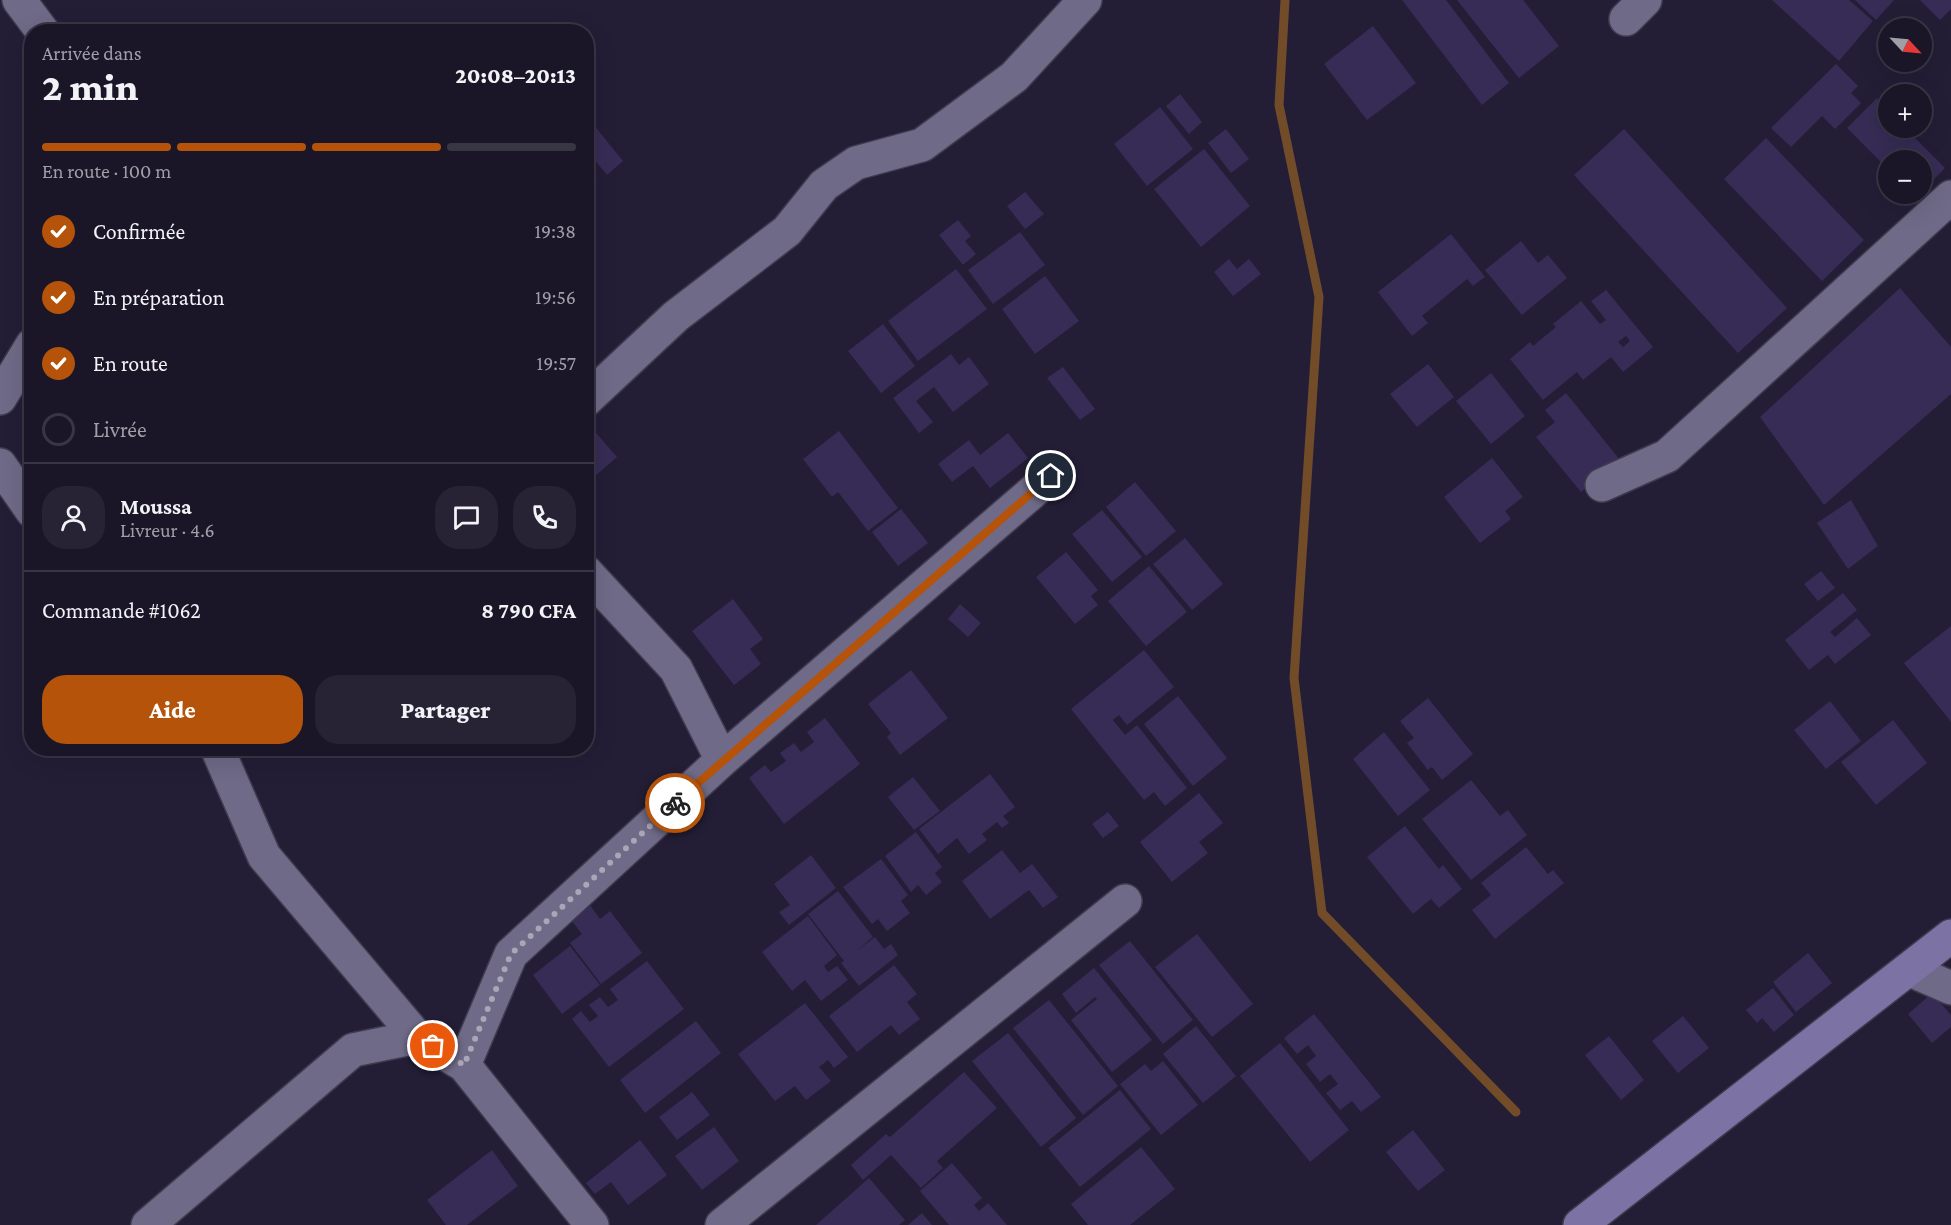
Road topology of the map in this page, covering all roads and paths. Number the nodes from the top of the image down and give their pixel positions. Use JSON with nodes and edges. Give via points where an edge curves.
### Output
{"nodes":[{"id":1,"x":19,"y":0,"type":"edge"},
{"id":2,"x":1084,"y":0,"type":"edge"},
{"id":3,"x":37,"y":24,"type":"edge"},
{"id":4,"x":1951,"y":197,"type":"edge"},
{"id":5,"x":24,"y":358,"type":"edge"},
{"id":6,"x":594,"y":393,"type":"edge"},
{"id":7,"x":0,"y":398,"type":"edge"},
{"id":8,"x":0,"y":465,"type":"edge"},
{"id":9,"x":1051,"y":476,"type":"dead end"},
{"id":10,"x":1602,"y":485,"type":"dead end"},
{"id":11,"x":24,"y":500,"type":"edge"},
{"id":12,"x":594,"y":581,"type":"edge"},
{"id":13,"x":220,"y":756,"type":"edge"},
{"id":14,"x":722,"y":760,"type":"junction"},
{"id":15,"x":1125,"y":901,"type":"dead end"},
{"id":16,"x":1951,"y":936,"type":"edge"},
{"id":17,"x":1910,"y":970,"type":"junction"},
{"id":18,"x":1951,"y":988,"type":"edge"},
{"id":19,"x":417,"y":1037,"type":"junction"},
{"id":20,"x":464,"y":1065,"type":"junction"},
{"id":21,"x":148,"y":1225,"type":"edge"},
{"id":22,"x":592,"y":1225,"type":"edge"},
{"id":23,"x":722,"y":1225,"type":"edge"},
{"id":24,"x":1580,"y":1225,"type":"edge"}],
"edges":[{"from":1,"to":3,"type":"street"},
{"from":2,"to":6,"type":"street","via":[[1014,77],[921,145],[856,163],[824,184],[787,231],[676,316]]},
{"from":4,"to":10,"type":"street","via":[[1667,456]]},
{"from":5,"to":7,"type":"street"},
{"from":8,"to":11,"type":"street"},
{"from":9,"to":14,"type":"street"},
{"from":12,"to":14,"type":"street","via":[[676,669]]},
{"from":13,"to":19,"type":"street","via":[[264,856]]},
{"from":14,"to":20,"type":"street","via":[[511,954]]},
{"from":15,"to":23,"type":"street"},
{"from":16,"to":17,"type":"street"},
{"from":17,"to":18,"type":"street"},
{"from":17,"to":24,"type":"street"},
{"from":19,"to":20,"type":"street"},
{"from":19,"to":21,"type":"street","via":[[353,1050]]},
{"from":20,"to":22,"type":"street"}]}
